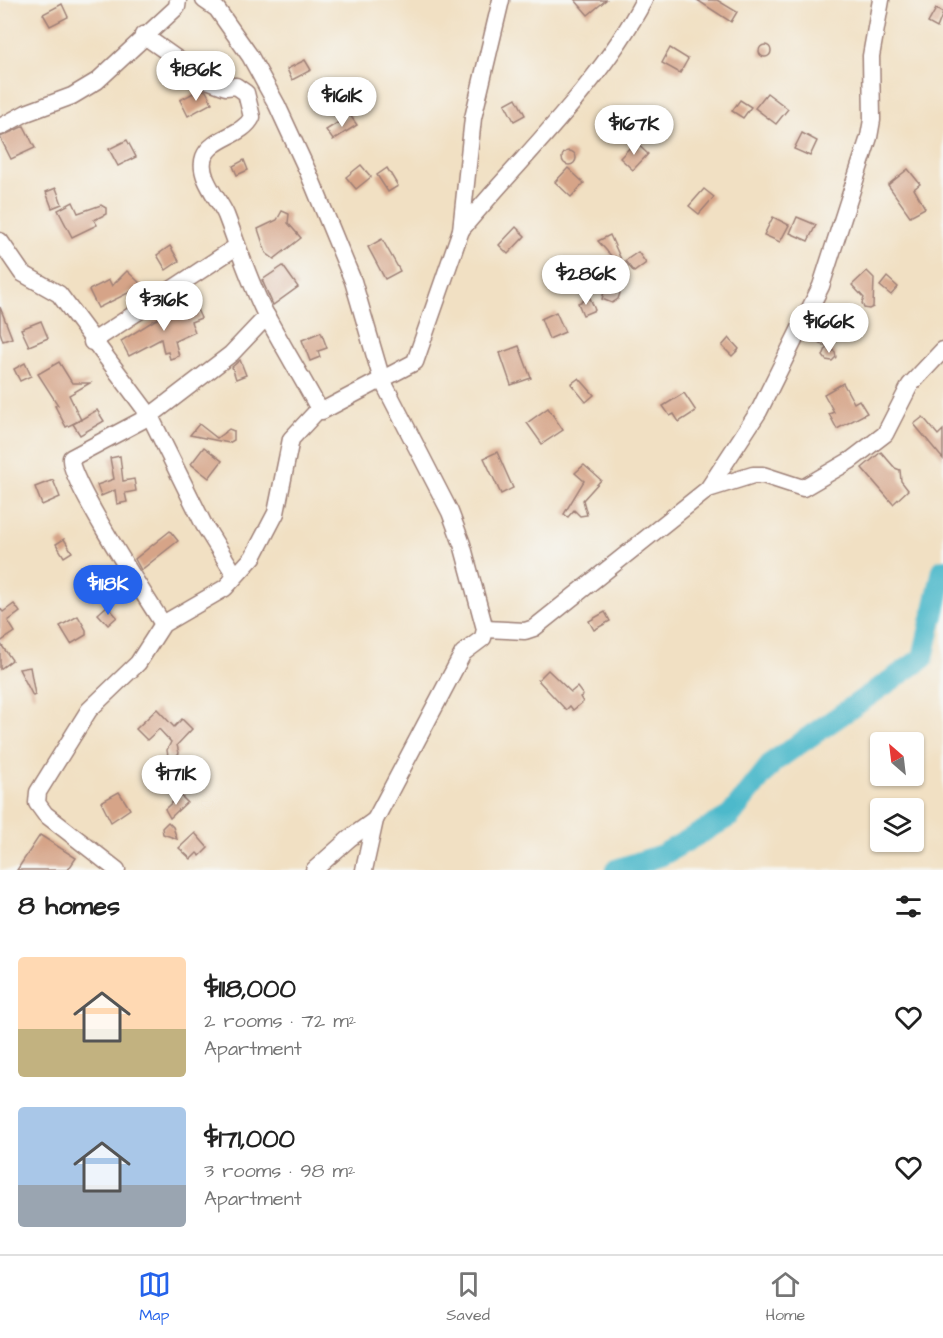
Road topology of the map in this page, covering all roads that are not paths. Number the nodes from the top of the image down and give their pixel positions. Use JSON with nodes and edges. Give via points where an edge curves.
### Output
{"nodes":[{"id":1,"x":204,"y":0,"type":"edge"},
{"id":2,"x":501,"y":0,"type":"edge"},
{"id":3,"x":644,"y":0,"type":"edge"},
{"id":4,"x":881,"y":0,"type":"edge"},
{"id":5,"x":174,"y":2,"type":"edge"},
{"id":6,"x":143,"y":35,"type":"junction"},
{"id":7,"x":0,"y":127,"type":"edge"},
{"id":8,"x":461,"y":230,"type":"junction"},
{"id":9,"x":0,"y":241,"type":"edge"},
{"id":10,"x":236,"y":247,"type":"junction"},
{"id":11,"x":267,"y":316,"type":"junction"},
{"id":12,"x":92,"y":342,"type":"junction"},
{"id":13,"x":943,"y":350,"type":"edge"},
{"id":14,"x":382,"y":380,"type":"junction"},
{"id":15,"x":319,"y":408,"type":"junction"},
{"id":16,"x":150,"y":416,"type":"junction"},
{"id":17,"x":708,"y":489,"type":"junction"},
{"id":18,"x":235,"y":575,"type":"junction"},
{"id":19,"x":163,"y":624,"type":"junction"},
{"id":20,"x":484,"y":629,"type":"junction"},
{"id":21,"x":375,"y":820,"type":"junction"},
{"id":22,"x":117,"y":870,"type":"edge"},
{"id":23,"x":314,"y":870,"type":"edge"},
{"id":24,"x":364,"y":870,"type":"edge"}],
"edges":[{"from":1,"to":14,"type":"street","via":[[217,9],[250,56],[277,105],[353,281]]},
{"from":2,"to":8,"type":"street","via":[[473,118]]},
{"from":3,"to":8,"type":"street","via":[[588,86],[509,171]]},
{"from":4,"to":17,"type":"street","via":[[871,56],[869,137],[821,286],[759,411]]},
{"from":5,"to":6,"type":"street"},
{"from":6,"to":7,"type":"street","via":[[97,81]]},
{"from":6,"to":10,"type":"street","via":[[207,80],[226,87],[236,86],[246,93],[252,117],[249,124],[209,149],[203,158],[203,172]]},
{"from":8,"to":14,"type":"street","via":[[415,362]]},
{"from":9,"to":12,"type":"street","via":[[22,273],[59,294]]},
{"from":10,"to":11,"type":"street"},
{"from":10,"to":12,"type":"street"},
{"from":11,"to":15,"type":"street"},
{"from":11,"to":16,"type":"street","via":[[231,354]]},
{"from":12,"to":16,"type":"street"},
{"from":13,"to":17,"type":"street","via":[[910,385],[885,434],[819,481],[803,488],[753,475]]},
{"from":14,"to":15,"type":"street","via":[[322,411]]},
{"from":14,"to":20,"type":"street","via":[[450,512]]},
{"from":15,"to":18,"type":"street","via":[[291,439],[276,513],[253,557]]},
{"from":16,"to":18,"type":"street","via":[[204,525]]},
{"from":16,"to":19,"type":"street","via":[[74,455],[69,462]]},
{"from":17,"to":20,"type":"street","via":[[543,622],[525,631]]},
{"from":18,"to":19,"type":"street","via":[[225,588]]},
{"from":19,"to":22,"type":"street","via":[[138,663],[89,710],[38,792],[37,803],[45,814]]},
{"from":20,"to":21,"type":"street","via":[[483,638],[463,653]]},
{"from":21,"to":23,"type":"street"},
{"from":21,"to":24,"type":"street"}]}
